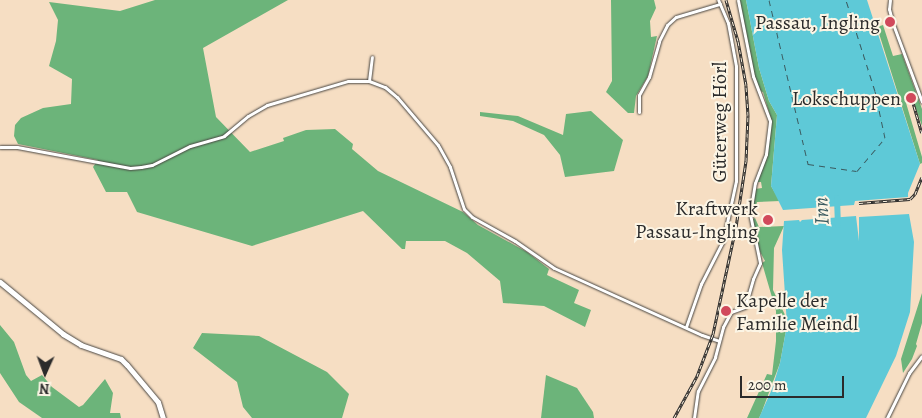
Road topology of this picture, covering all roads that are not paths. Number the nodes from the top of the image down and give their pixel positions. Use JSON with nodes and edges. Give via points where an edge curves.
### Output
{"nodes":[{"id":1,"x":738,"y":0,"type":"edge"},
{"id":2,"x":890,"y":0,"type":"edge"},
{"id":3,"x":719,"y":1,"type":"edge"},
{"id":4,"x":372,"y":57,"type":"dead end"},
{"id":5,"x":369,"y":81,"type":"junction"},
{"id":6,"x":922,"y":102,"type":"edge"},
{"id":7,"x":639,"y":112,"type":"dead end"},
{"id":8,"x":0,"y":147,"type":"edge"},
{"id":9,"x":0,"y":282,"type":"edge"},
{"id":10,"x":686,"y":327,"type":"junction"},
{"id":11,"x":719,"y":341,"type":"junction"},
{"id":12,"x":922,"y":356,"type":"edge"},
{"id":13,"x":163,"y":418,"type":"edge"},
{"id":14,"x":694,"y":418,"type":"edge"},
{"id":15,"x":887,"y":418,"type":"edge"}],
"edges":[{"from":1,"to":11,"type":"street","via":[[753,76],[770,121],[766,154],[755,183],[750,214],[760,263],[745,307],[730,314]]},
{"from":2,"to":6,"type":"street","via":[[892,24]]},
{"from":3,"to":7,"type":"street","via":[[676,18],[667,25],[649,77],[639,95]]},
{"from":3,"to":10,"type":"street","name":"Güterweg Hörl","via":[[728,23],[736,66],[736,181],[723,241],[701,284]]},
{"from":4,"to":5,"type":"street"},
{"from":5,"to":8,"type":"street","via":[[348,81],[267,105],[224,136],[190,146],[142,167],[130,168],[18,147]]},
{"from":5,"to":10,"type":"street","via":[[397,96],[438,145],[450,167],[464,209],[472,218],[515,241],[554,268]]},
{"from":9,"to":13,"type":"street","via":[[63,334],[127,365],[158,402]]},
{"from":10,"to":11,"type":"street"},
{"from":11,"to":14,"type":"street","via":[[715,357],[698,391]]},
{"from":12,"to":15,"type":"street","via":[[909,373]]}]}
